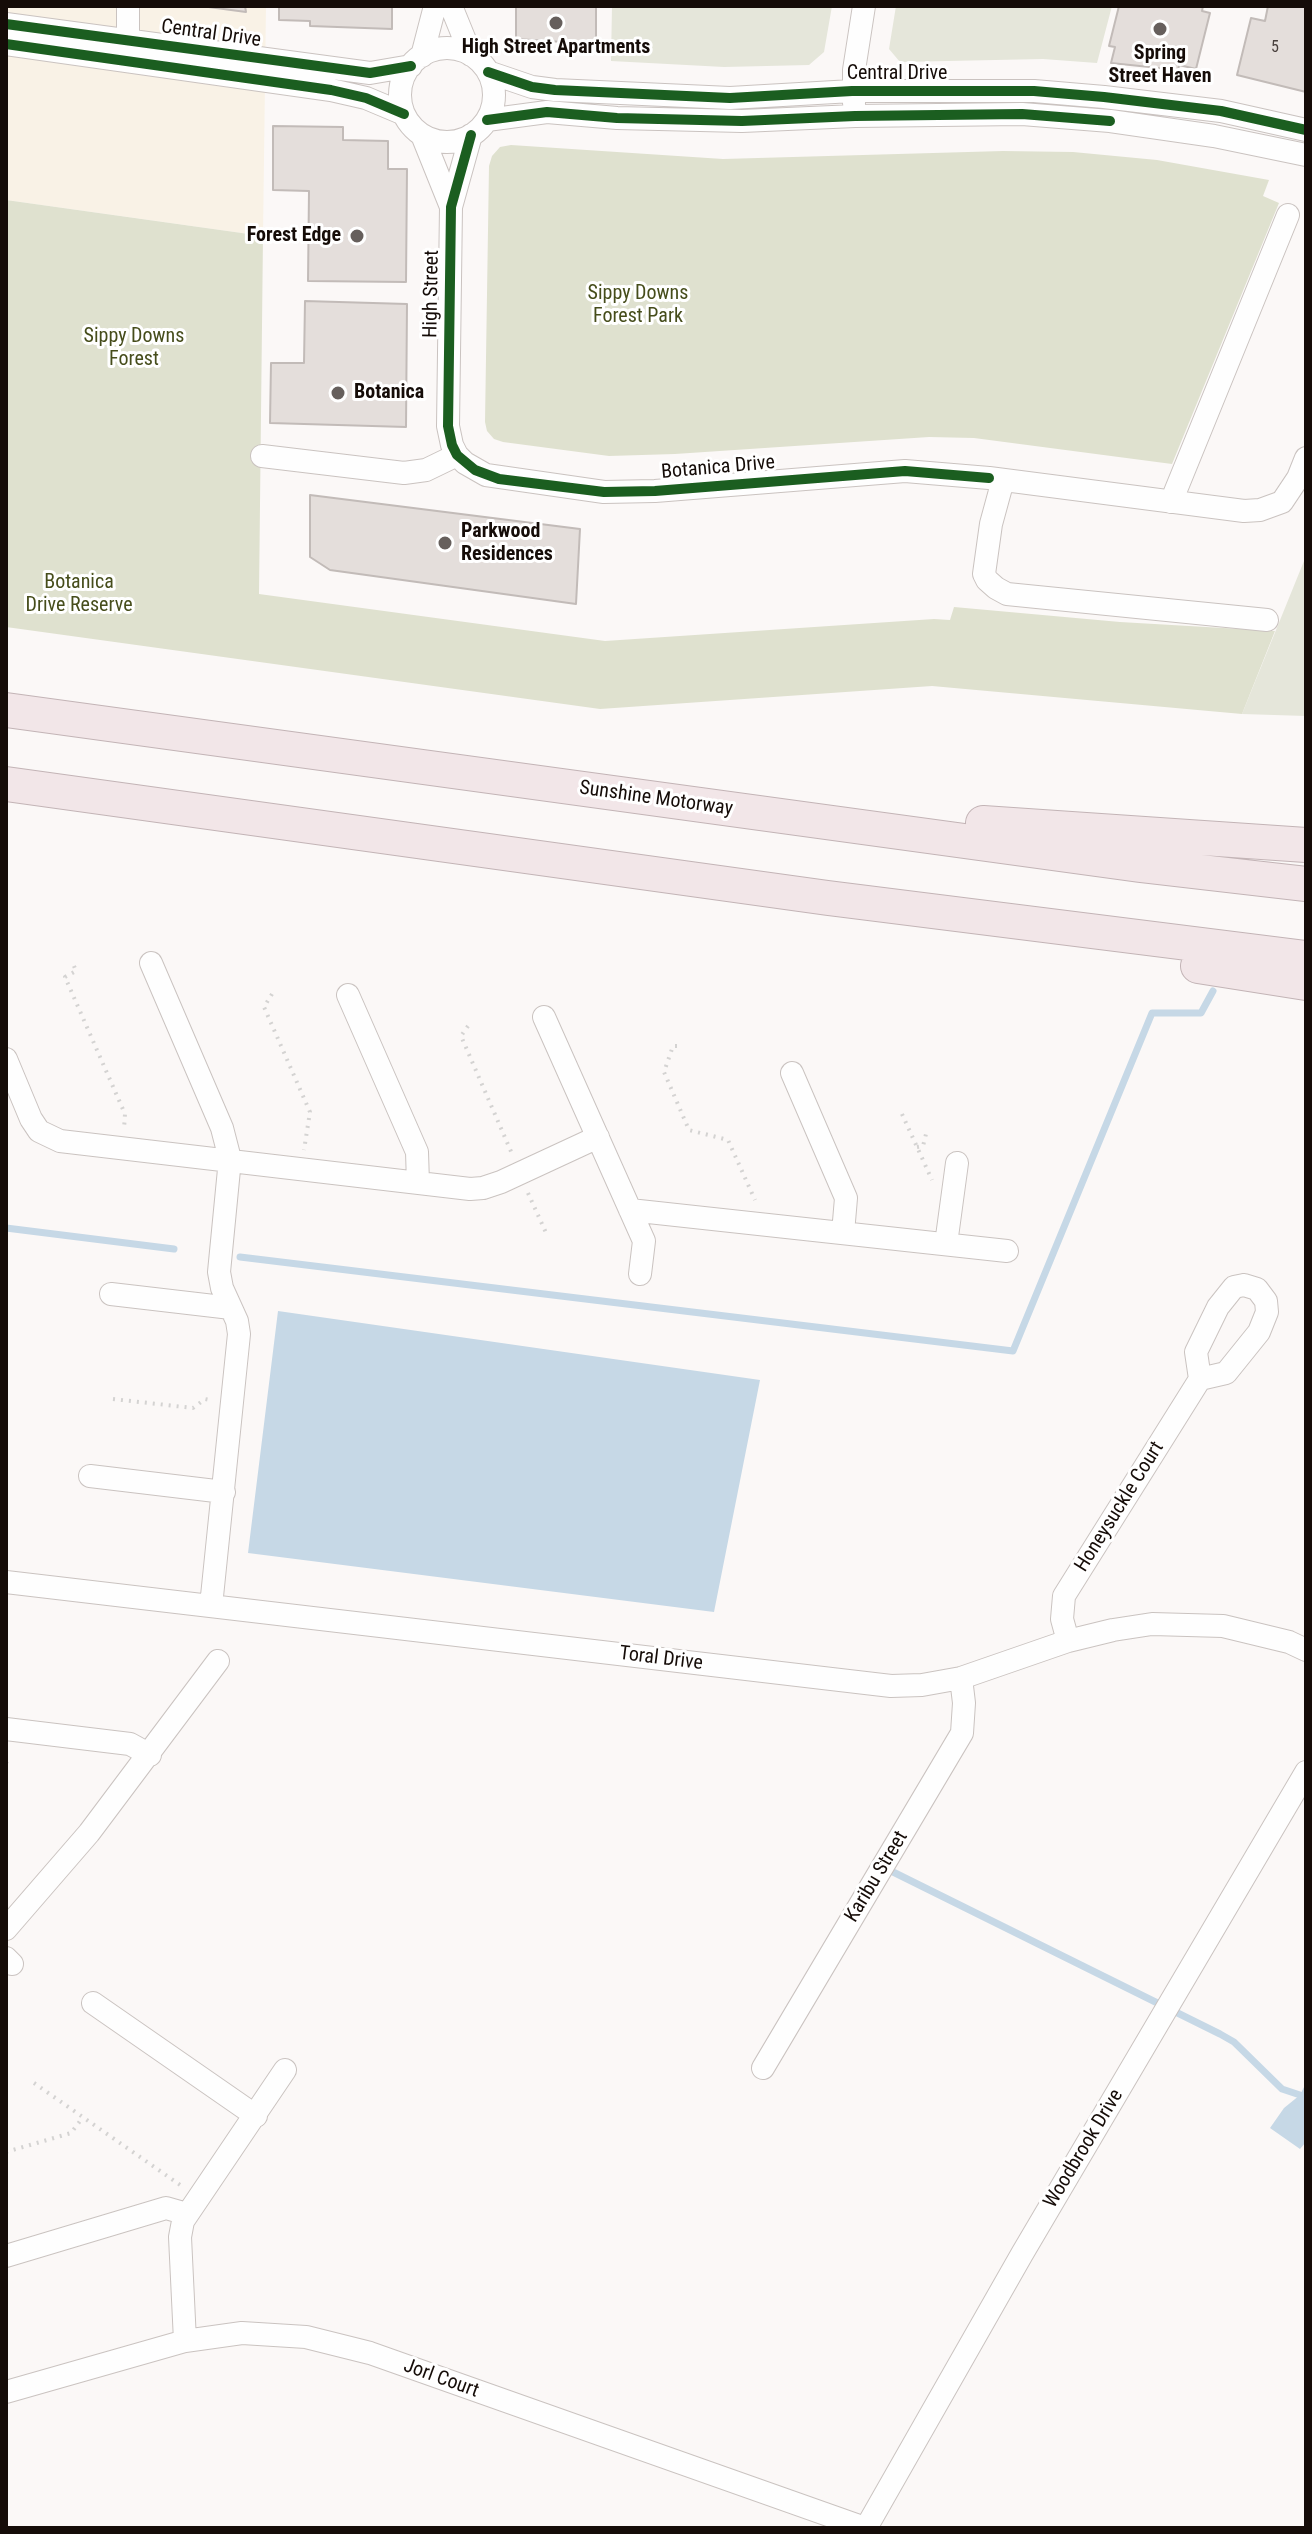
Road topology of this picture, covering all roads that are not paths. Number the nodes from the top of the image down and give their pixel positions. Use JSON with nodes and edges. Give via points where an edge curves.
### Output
{"nodes":[{"id":1,"x":128,"y":6,"type":"edge"},
{"id":2,"x":435,"y":6,"type":"edge"},
{"id":3,"x":451,"y":6,"type":"edge"},
{"id":4,"x":864,"y":6,"type":"edge"},
{"id":5,"x":6,"y":24,"type":"edge"},
{"id":6,"x":6,"y":44,"type":"edge"},
{"id":7,"x":128,"y":51,"type":"junction"},
{"id":8,"x":471,"y":55,"type":"junction"},
{"id":9,"x":416,"y":61,"type":"junction"},
{"id":10,"x":488,"y":72,"type":"junction"},
{"id":11,"x":852,"y":91,"type":"junction"},
{"id":12,"x":404,"y":114,"type":"junction"},
{"id":13,"x":855,"y":116,"type":"junction"},
{"id":14,"x":479,"y":128,"type":"junction"},
{"id":15,"x":1306,"y":130,"type":"edge"},
{"id":16,"x":422,"y":135,"type":"junction"},
{"id":17,"x":1306,"y":155,"type":"edge"},
{"id":18,"x":451,"y":207,"type":"junction"},
{"id":19,"x":1288,"y":215,"type":"dead end"},
{"id":20,"x":457,"y":455,"type":"junction"},
{"id":21,"x":262,"y":456,"type":"dead end"},
{"id":22,"x":1306,"y":458,"type":"edge"},
{"id":23,"x":1003,"y":480,"type":"junction"},
{"id":24,"x":1171,"y":502,"type":"junction"},
{"id":25,"x":1267,"y":620,"type":"dead end"},
{"id":26,"x":6,"y":710,"type":"edge"},
{"id":27,"x":6,"y":784,"type":"edge"},
{"id":28,"x":659,"y":799,"type":"junction"},
{"id":29,"x":1306,"y":845,"type":"edge"},
{"id":30,"x":1306,"y":884,"type":"edge"},
{"id":31,"x":828,"y":898,"type":"junction"},
{"id":32,"x":1306,"y":958,"type":"edge"},
{"id":33,"x":151,"y":963,"type":"dead end"},
{"id":34,"x":1306,"y":983,"type":"edge"},
{"id":35,"x":348,"y":995,"type":"dead end"},
{"id":36,"x":544,"y":1017,"type":"dead end"},
{"id":37,"x":8,"y":1069,"type":"edge"},
{"id":38,"x":792,"y":1073,"type":"dead end"},
{"id":39,"x":598,"y":1137,"type":"junction"},
{"id":40,"x":230,"y":1159,"type":"junction"},
{"id":41,"x":957,"y":1163,"type":"dead end"},
{"id":42,"x":418,"y":1183,"type":"junction"},
{"id":43,"x":630,"y":1210,"type":"junction"},
{"id":44,"x":843,"y":1233,"type":"junction"},
{"id":45,"x":946,"y":1244,"type":"junction"},
{"id":46,"x":1007,"y":1251,"type":"dead end"},
{"id":47,"x":640,"y":1274,"type":"dead end"},
{"id":48,"x":111,"y":1294,"type":"dead end"},
{"id":49,"x":231,"y":1308,"type":"junction"},
{"id":50,"x":1200,"y":1379,"type":"dead end"},
{"id":51,"x":90,"y":1476,"type":"dead end"},
{"id":52,"x":224,"y":1492,"type":"junction"},
{"id":53,"x":6,"y":1582,"type":"edge"},
{"id":54,"x":211,"y":1606,"type":"junction"},
{"id":55,"x":1068,"y":1641,"type":"junction"},
{"id":56,"x":1306,"y":1650,"type":"edge"},
{"id":57,"x":218,"y":1661,"type":"dead end"},
{"id":58,"x":961,"y":1678,"type":"junction"},
{"id":59,"x":6,"y":1729,"type":"edge"},
{"id":60,"x":150,"y":1755,"type":"junction"},
{"id":61,"x":1306,"y":1772,"type":"edge"},
{"id":62,"x":6,"y":1929,"type":"edge"},
{"id":63,"x":93,"y":2003,"type":"dead end"},
{"id":64,"x":763,"y":2068,"type":"dead end"},
{"id":65,"x":285,"y":2070,"type":"dead end"},
{"id":66,"x":256,"y":2116,"type":"junction"},
{"id":67,"x":192,"y":2206,"type":"junction"},
{"id":68,"x":6,"y":2256,"type":"edge"},
{"id":69,"x":185,"y":2341,"type":"junction"},
{"id":70,"x":6,"y":2392,"type":"edge"},
{"id":71,"x":865,"y":2528,"type":"edge"}],
"edges":[{"from":1,"to":7,"type":"street"},
{"from":2,"to":9,"type":"street"},
{"from":3,"to":8,"type":"street"},
{"from":4,"to":11,"type":"street"},
{"from":5,"to":7,"type":"street","name":"Central Drive"},
{"from":6,"to":7,"type":"street","name":"Central Drive"},
{"from":7,"to":9,"type":"street","name":"Central Drive","via":[[370,73]]},
{"from":7,"to":12,"type":"street","name":"Central Drive","via":[[331,90]]},
{"from":8,"to":9,"type":"street","via":[[446,48]]},
{"from":8,"to":10,"type":"street"},
{"from":9,"to":12,"type":"street","via":[[401,89]]},
{"from":10,"to":11,"type":"street","name":"Central Drive","via":[[532,87],[607,93],[730,98]]},
{"from":10,"to":14,"type":"street","via":[[494,96]]},
{"from":11,"to":13,"type":"street"},
{"from":11,"to":15,"type":"street","name":"Central Drive","via":[[1090,95],[1221,111]]},
{"from":12,"to":16,"type":"street"},
{"from":13,"to":14,"type":"street","name":"Central Drive","via":[[742,121],[547,112]]},
{"from":13,"to":17,"type":"street","name":"Central Drive","via":[[1022,114],[1110,121]]},
{"from":14,"to":16,"type":"street","via":[[447,142]]},
{"from":14,"to":18,"type":"street","name":"High Street"},
{"from":16,"to":18,"type":"street","name":"High Street"},
{"from":18,"to":20,"type":"street","name":"High Street","via":[[448,426]]},
{"from":19,"to":24,"type":"street"},
{"from":20,"to":21,"type":"street","via":[[426,470],[404,473]]},
{"from":20,"to":23,"type":"street","name":"Botanica Drive","via":[[475,470],[499,479],[604,492],[905,471]]},
{"from":22,"to":24,"type":"street","name":"Botanica Drive","via":[[1282,502],[1260,510]]},
{"from":23,"to":24,"type":"street","name":"Botanica Drive"},
{"from":23,"to":25,"type":"street","via":[[984,574],[1007,594]]},
{"from":26,"to":28,"type":"highway","name":"Sunshine Motorway"},
{"from":27,"to":31,"type":"highway"},
{"from":28,"to":29,"type":"highway"},
{"from":28,"to":30,"type":"highway","name":"Sunshine Motorway"},
{"from":31,"to":32,"type":"highway"},
{"from":31,"to":34,"type":"highway"},
{"from":33,"to":40,"type":"street","via":[[222,1128]]},
{"from":35,"to":42,"type":"street","via":[[417,1152]]},
{"from":36,"to":39,"type":"street"},
{"from":37,"to":40,"type":"street","via":[[39,1131],[60,1141]]},
{"from":38,"to":44,"type":"street","via":[[846,1198]]},
{"from":39,"to":42,"type":"street","via":[[483,1188]]},
{"from":39,"to":43,"type":"street"},
{"from":40,"to":42,"type":"street"},
{"from":40,"to":49,"type":"street","via":[[219,1272]]},
{"from":41,"to":45,"type":"street"},
{"from":43,"to":44,"type":"street"},
{"from":43,"to":47,"type":"street","via":[[644,1241]]},
{"from":44,"to":45,"type":"street"},
{"from":45,"to":46,"type":"street"},
{"from":48,"to":49,"type":"street"},
{"from":49,"to":52,"type":"street","via":[[239,1334]]},
{"from":50,"to":55,"type":"street","name":"Honeysuckle Court","via":[[1064,1596],[1062,1619]]},
{"from":51,"to":52,"type":"street"},
{"from":52,"to":54,"type":"street"},
{"from":53,"to":54,"type":"street","name":"Toral Drive"},
{"from":54,"to":58,"type":"street","name":"Toral Drive","via":[[891,1686]]},
{"from":55,"to":56,"type":"street","name":"Toral Drive","via":[[1126,1628],[1187,1623],[1254,1632]]},
{"from":55,"to":58,"type":"street","name":"Toral Drive"},
{"from":57,"to":60,"type":"street"},
{"from":58,"to":64,"type":"street","name":"Karibu Street","via":[[962,1733]]},
{"from":59,"to":60,"type":"street","via":[[130,1744]]},
{"from":60,"to":62,"type":"street"},
{"from":61,"to":71,"type":"street","name":"Woodbrook Drive"},
{"from":63,"to":66,"type":"street"},
{"from":65,"to":66,"type":"street"},
{"from":66,"to":67,"type":"street"},
{"from":67,"to":68,"type":"street","via":[[166,2208]]},
{"from":67,"to":69,"type":"street","via":[[180,2237]]},
{"from":69,"to":70,"type":"street","name":"Jorl Court"},
{"from":69,"to":71,"type":"street","name":"Jorl Court","via":[[242,2333],[306,2337],[370,2353]]}]}
